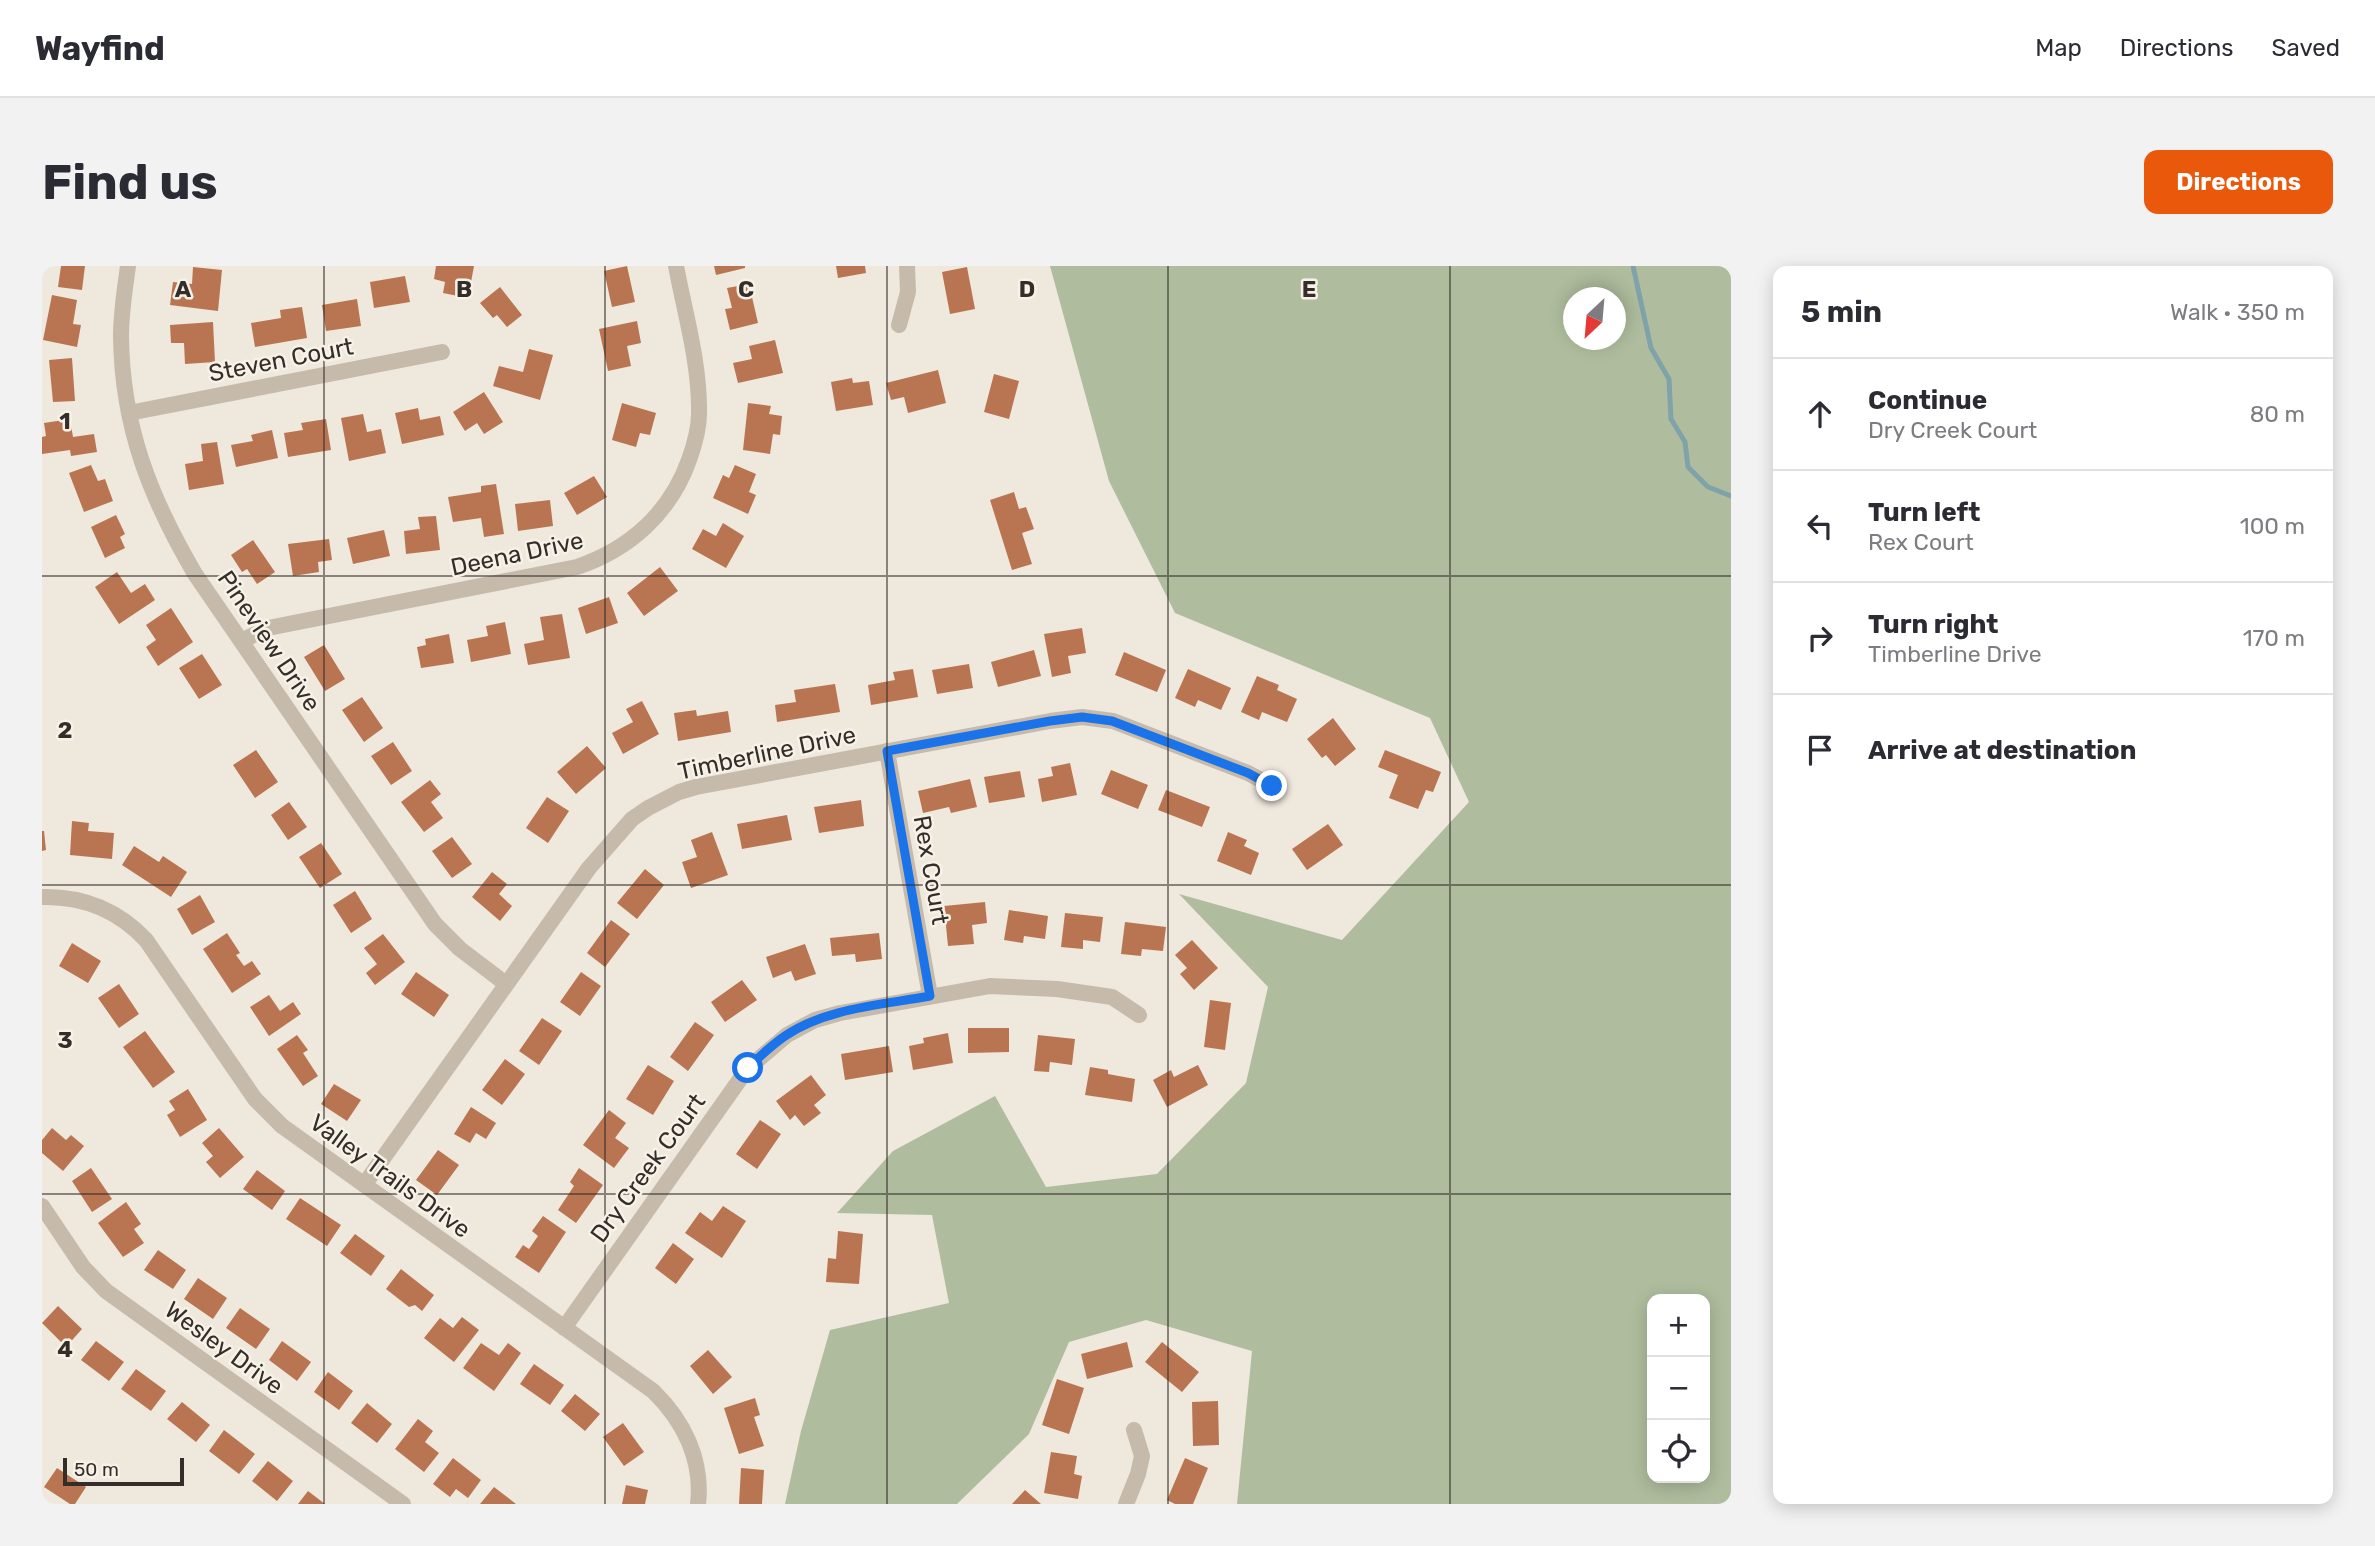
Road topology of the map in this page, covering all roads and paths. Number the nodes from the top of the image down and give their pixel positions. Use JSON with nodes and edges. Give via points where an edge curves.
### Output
{"nodes":[{"id":1,"x":128,"y":266,"type":"edge"},
{"id":2,"x":676,"y":266,"type":"edge"},
{"id":3,"x":907,"y":266,"type":"edge"},
{"id":4,"x":899,"y":325,"type":"dead end"},
{"id":5,"x":442,"y":352,"type":"dead end"},
{"id":6,"x":129,"y":413,"type":"junction"},
{"id":7,"x":241,"y":641,"type":"junction"},
{"id":8,"x":887,"y":751,"type":"junction"},
{"id":9,"x":1272,"y":786,"type":"dead end"},
{"id":10,"x":42,"y":897,"type":"edge"},
{"id":11,"x":506,"y":984,"type":"junction"},
{"id":12,"x":930,"y":996,"type":"junction"},
{"id":13,"x":1139,"y":1015,"type":"dead end"},
{"id":14,"x":364,"y":1185,"type":"junction"},
{"id":15,"x":42,"y":1206,"type":"edge"},
{"id":16,"x":564,"y":1328,"type":"junction"},
{"id":17,"x":1134,"y":1430,"type":"dead end"},
{"id":18,"x":403,"y":1504,"type":"edge"},
{"id":19,"x":698,"y":1504,"type":"edge"},
{"id":20,"x":1126,"y":1504,"type":"edge"}],
"edges":[{"from":1,"to":6,"type":"street","name":"Pineview Drive","via":[[121,333]]},
{"from":2,"to":7,"type":"street","name":"Deena Drive","via":[[697,373],[699,415],[682,479],[664,509],[642,532],[616,551],[577,567],[268,628]]},
{"from":3,"to":4,"type":"street","via":[[908,292]]},
{"from":5,"to":6,"type":"street","name":"Steven Court"},
{"from":6,"to":7,"type":"street","name":"Pineview Drive","via":[[148,481],[170,531]]},
{"from":7,"to":11,"type":"street","name":"Pineview Drive","via":[[435,924]]},
{"from":8,"to":9,"type":"street","name":"Timberline Drive","via":[[1082,717],[1112,721]]},
{"from":8,"to":11,"type":"street","name":"Timberline Drive","via":[[696,787],[648,808],[619,832],[589,868]]},
{"from":8,"to":12,"type":"street","name":"Rex Court"},
{"from":10,"to":14,"type":"street","name":"Valley Trails Drive","via":[[92,903],[136,930],[267,1112]]},
{"from":11,"to":14,"type":"street","name":"Timberline Drive"},
{"from":12,"to":13,"type":"street","name":"Dry Creek Court","via":[[990,986],[1057,989],[1112,997]]},
{"from":12,"to":16,"type":"street","name":"Dry Creek Court","via":[[815,1020],[763,1053],[740,1078]]},
{"from":14,"to":16,"type":"street","name":"Valley Trails Drive"},
{"from":15,"to":18,"type":"street","name":"Wesley Drive","via":[[83,1267],[106,1291]]},
{"from":16,"to":19,"type":"street","name":"Valley Trails Drive","via":[[665,1403],[685,1430],[696,1461]]},
{"from":17,"to":20,"type":"street","via":[[1142,1456]]}]}
